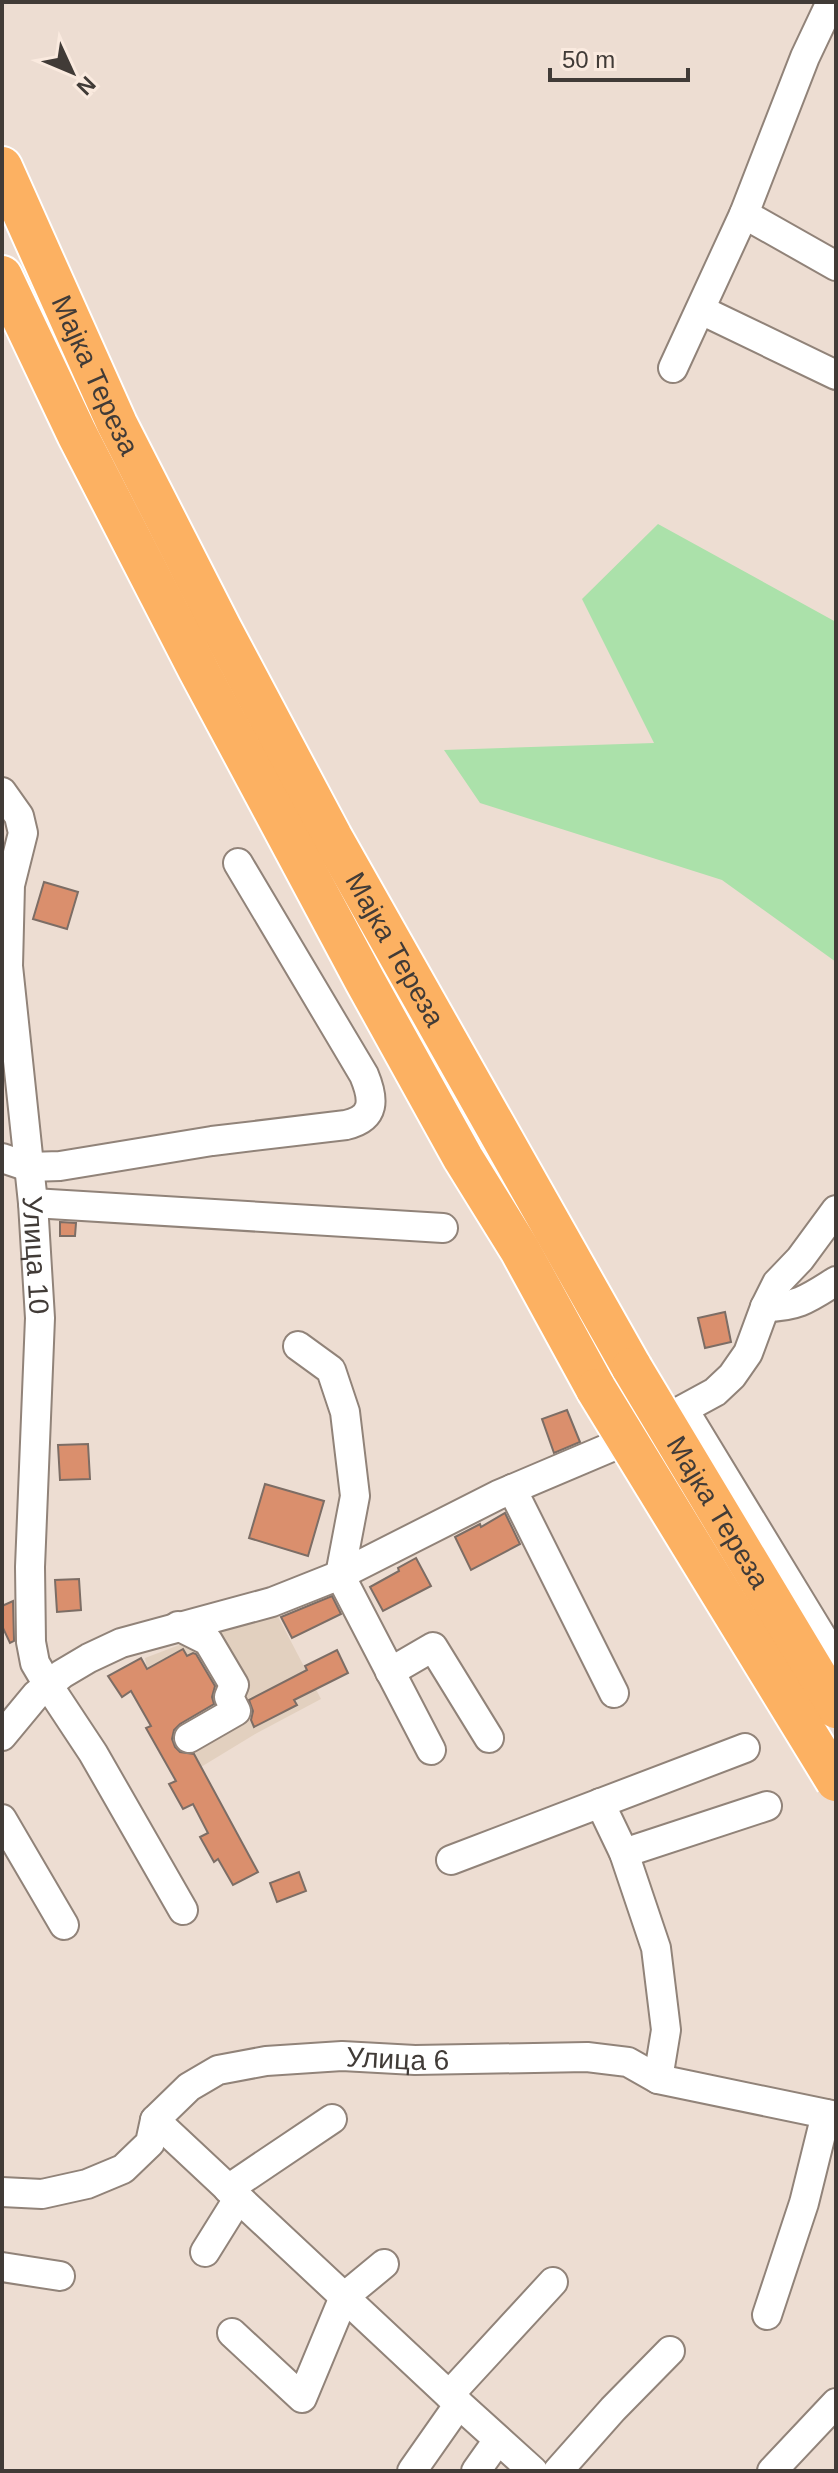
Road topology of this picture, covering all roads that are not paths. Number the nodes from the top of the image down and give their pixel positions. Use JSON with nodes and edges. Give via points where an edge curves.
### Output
{"nodes":[{"id":1,"x":831,"y":2,"type":"edge"},
{"id":2,"x":2,"y":167,"type":"edge"},
{"id":3,"x":744,"y":214,"type":"junction"},
{"id":4,"x":836,"y":266,"type":"edge"},
{"id":5,"x":2,"y":276,"type":"edge"},
{"id":6,"x":701,"y":310,"type":"junction"},
{"id":7,"x":673,"y":368,"type":"dead end"},
{"id":8,"x":836,"y":375,"type":"edge"},
{"id":9,"x":2,"y":792,"type":"edge"},
{"id":10,"x":238,"y":863,"type":"dead end"},
{"id":11,"x":5,"y":965,"type":"edge"},
{"id":12,"x":2,"y":1158,"type":"edge"},
{"id":13,"x":29,"y":1167,"type":"junction"},
{"id":14,"x":33,"y":1203,"type":"junction"},
{"id":15,"x":836,"y":1210,"type":"edge"},
{"id":16,"x":443,"y":1228,"type":"dead end"},
{"id":17,"x":836,"y":1281,"type":"edge"},
{"id":18,"x":765,"y":1307,"type":"junction"},
{"id":19,"x":298,"y":1346,"type":"dead end"},
{"id":20,"x":684,"y":1410,"type":"junction"},
{"id":21,"x":512,"y":1489,"type":"junction"},
{"id":22,"x":340,"y":1575,"type":"junction"},
{"id":23,"x":178,"y":1626,"type":"junction"},
{"id":24,"x":836,"y":1660,"type":"edge"},
{"id":25,"x":390,"y":1672,"type":"junction"},
{"id":26,"x":48,"y":1685,"type":"junction"},
{"id":27,"x":614,"y":1693,"type":"dead end"},
{"id":28,"x":836,"y":1708,"type":"edge"},
{"id":29,"x":2,"y":1736,"type":"edge"},
{"id":30,"x":189,"y":1738,"type":"dead end"},
{"id":31,"x":489,"y":1738,"type":"dead end"},
{"id":32,"x":745,"y":1748,"type":"dead end"},
{"id":33,"x":431,"y":1750,"type":"dead end"},
{"id":34,"x":836,"y":1781,"type":"edge"},
{"id":35,"x":600,"y":1803,"type":"junction"},
{"id":36,"x":767,"y":1806,"type":"dead end"},
{"id":37,"x":2,"y":1819,"type":"edge"},
{"id":38,"x":624,"y":1853,"type":"junction"},
{"id":39,"x":451,"y":1860,"type":"dead end"},
{"id":40,"x":183,"y":1910,"type":"dead end"},
{"id":41,"x":64,"y":1925,"type":"dead end"},
{"id":42,"x":658,"y":2079,"type":"junction"},
{"id":43,"x":831,"y":2115,"type":"edge"},
{"id":44,"x":332,"y":2119,"type":"dead end"},
{"id":45,"x":155,"y":2120,"type":"junction"},
{"id":46,"x":2,"y":2192,"type":"edge"},
{"id":47,"x":233,"y":2194,"type":"junction"},
{"id":48,"x":205,"y":2252,"type":"dead end"},
{"id":49,"x":384,"y":2264,"type":"dead end"},
{"id":50,"x":2,"y":2267,"type":"edge"},
{"id":51,"x":60,"y":2276,"type":"dead end"},
{"id":52,"x":553,"y":2282,"type":"dead end"},
{"id":53,"x":344,"y":2297,"type":"junction"},
{"id":54,"x":767,"y":2315,"type":"dead end"},
{"id":55,"x":232,"y":2333,"type":"dead end"},
{"id":56,"x":670,"y":2351,"type":"dead end"},
{"id":57,"x":454,"y":2400,"type":"junction"},
{"id":58,"x":836,"y":2403,"type":"edge"},
{"id":59,"x":498,"y":2440,"type":"junction"},
{"id":60,"x":412,"y":2471,"type":"edge"},
{"id":61,"x":476,"y":2471,"type":"edge"},
{"id":62,"x":533,"y":2471,"type":"edge"},
{"id":63,"x":558,"y":2471,"type":"edge"},
{"id":64,"x":772,"y":2471,"type":"edge"}],
"edges":[{"from":1,"to":3,"type":"street"},
{"from":2,"to":28,"type":"highway","name":"Мајка Тереза","bridge":true,"via":[[117,424],[332,837],[632,1368]]},
{"from":3,"to":4,"type":"street"},
{"from":3,"to":6,"type":"street"},
{"from":5,"to":34,"type":"highway","name":"Мајка Тереза","bridge":true,"via":[[198,669],[463,1158],[596,1389]]},
{"from":6,"to":7,"type":"street"},
{"from":6,"to":8,"type":"street"},
{"from":9,"to":11,"type":"street","name":"Улица 10","via":[[23,833],[8,901]]},
{"from":10,"to":13,"type":"street","via":[[364,1075],[371,1099],[368,1114],[346,1125]]},
{"from":11,"to":13,"type":"street","name":"Улица 10"},
{"from":12,"to":13,"type":"street"},
{"from":13,"to":14,"type":"street","name":"Улица 10"},
{"from":14,"to":16,"type":"street"},
{"from":14,"to":26,"type":"street","name":"Улица 10","via":[[40,1318],[31,1642],[35,1663]]},
{"from":15,"to":18,"type":"street","via":[[777,1283]]},
{"from":17,"to":18,"type":"street","via":[[787,1307]]},
{"from":18,"to":20,"type":"street","via":[[748,1353],[732,1376]]},
{"from":19,"to":22,"type":"street","via":[[331,1370],[345,1412],[355,1496]]},
{"from":20,"to":21,"type":"street"},
{"from":20,"to":24,"type":"street"},
{"from":21,"to":22,"type":"street"},
{"from":21,"to":27,"type":"street"},
{"from":22,"to":23,"type":"street","via":[[272,1602]]},
{"from":22,"to":25,"type":"street"},
{"from":23,"to":26,"type":"street","via":[[121,1643]]},
{"from":23,"to":30,"type":"street","via":[[208,1641],[234,1685],[229,1697],[236,1711]]},
{"from":25,"to":31,"type":"street","via":[[433,1647]]},
{"from":25,"to":33,"type":"street"},
{"from":26,"to":29,"type":"street"},
{"from":26,"to":40,"type":"street","name":"Улица 10"},
{"from":32,"to":35,"type":"street"},
{"from":35,"to":38,"type":"street"},
{"from":35,"to":39,"type":"street"},
{"from":36,"to":38,"type":"street"},
{"from":37,"to":41,"type":"street"},
{"from":38,"to":42,"type":"street","via":[[659,1968],[666,2030]]},
{"from":42,"to":43,"type":"street","name":"Улица 6"},
{"from":42,"to":45,"type":"street","name":"Улица 6","via":[[628,2062],[587,2057],[342,2056],[266,2061],[203,2076]]},
{"from":43,"to":54,"type":"street"},
{"from":44,"to":47,"type":"street"},
{"from":45,"to":46,"type":"street","name":"Улица 6","via":[[150,2143],[123,2169],[42,2194]]},
{"from":45,"to":47,"type":"street"},
{"from":47,"to":48,"type":"street"},
{"from":47,"to":53,"type":"street"},
{"from":49,"to":53,"type":"street"},
{"from":50,"to":51,"type":"street"},
{"from":52,"to":57,"type":"street"},
{"from":53,"to":55,"type":"street","via":[[302,2398]]},
{"from":53,"to":57,"type":"street"},
{"from":56,"to":63,"type":"street"},
{"from":57,"to":59,"type":"street"},
{"from":57,"to":60,"type":"street"},
{"from":58,"to":64,"type":"street"},
{"from":59,"to":61,"type":"street"},
{"from":59,"to":62,"type":"street"}]}
